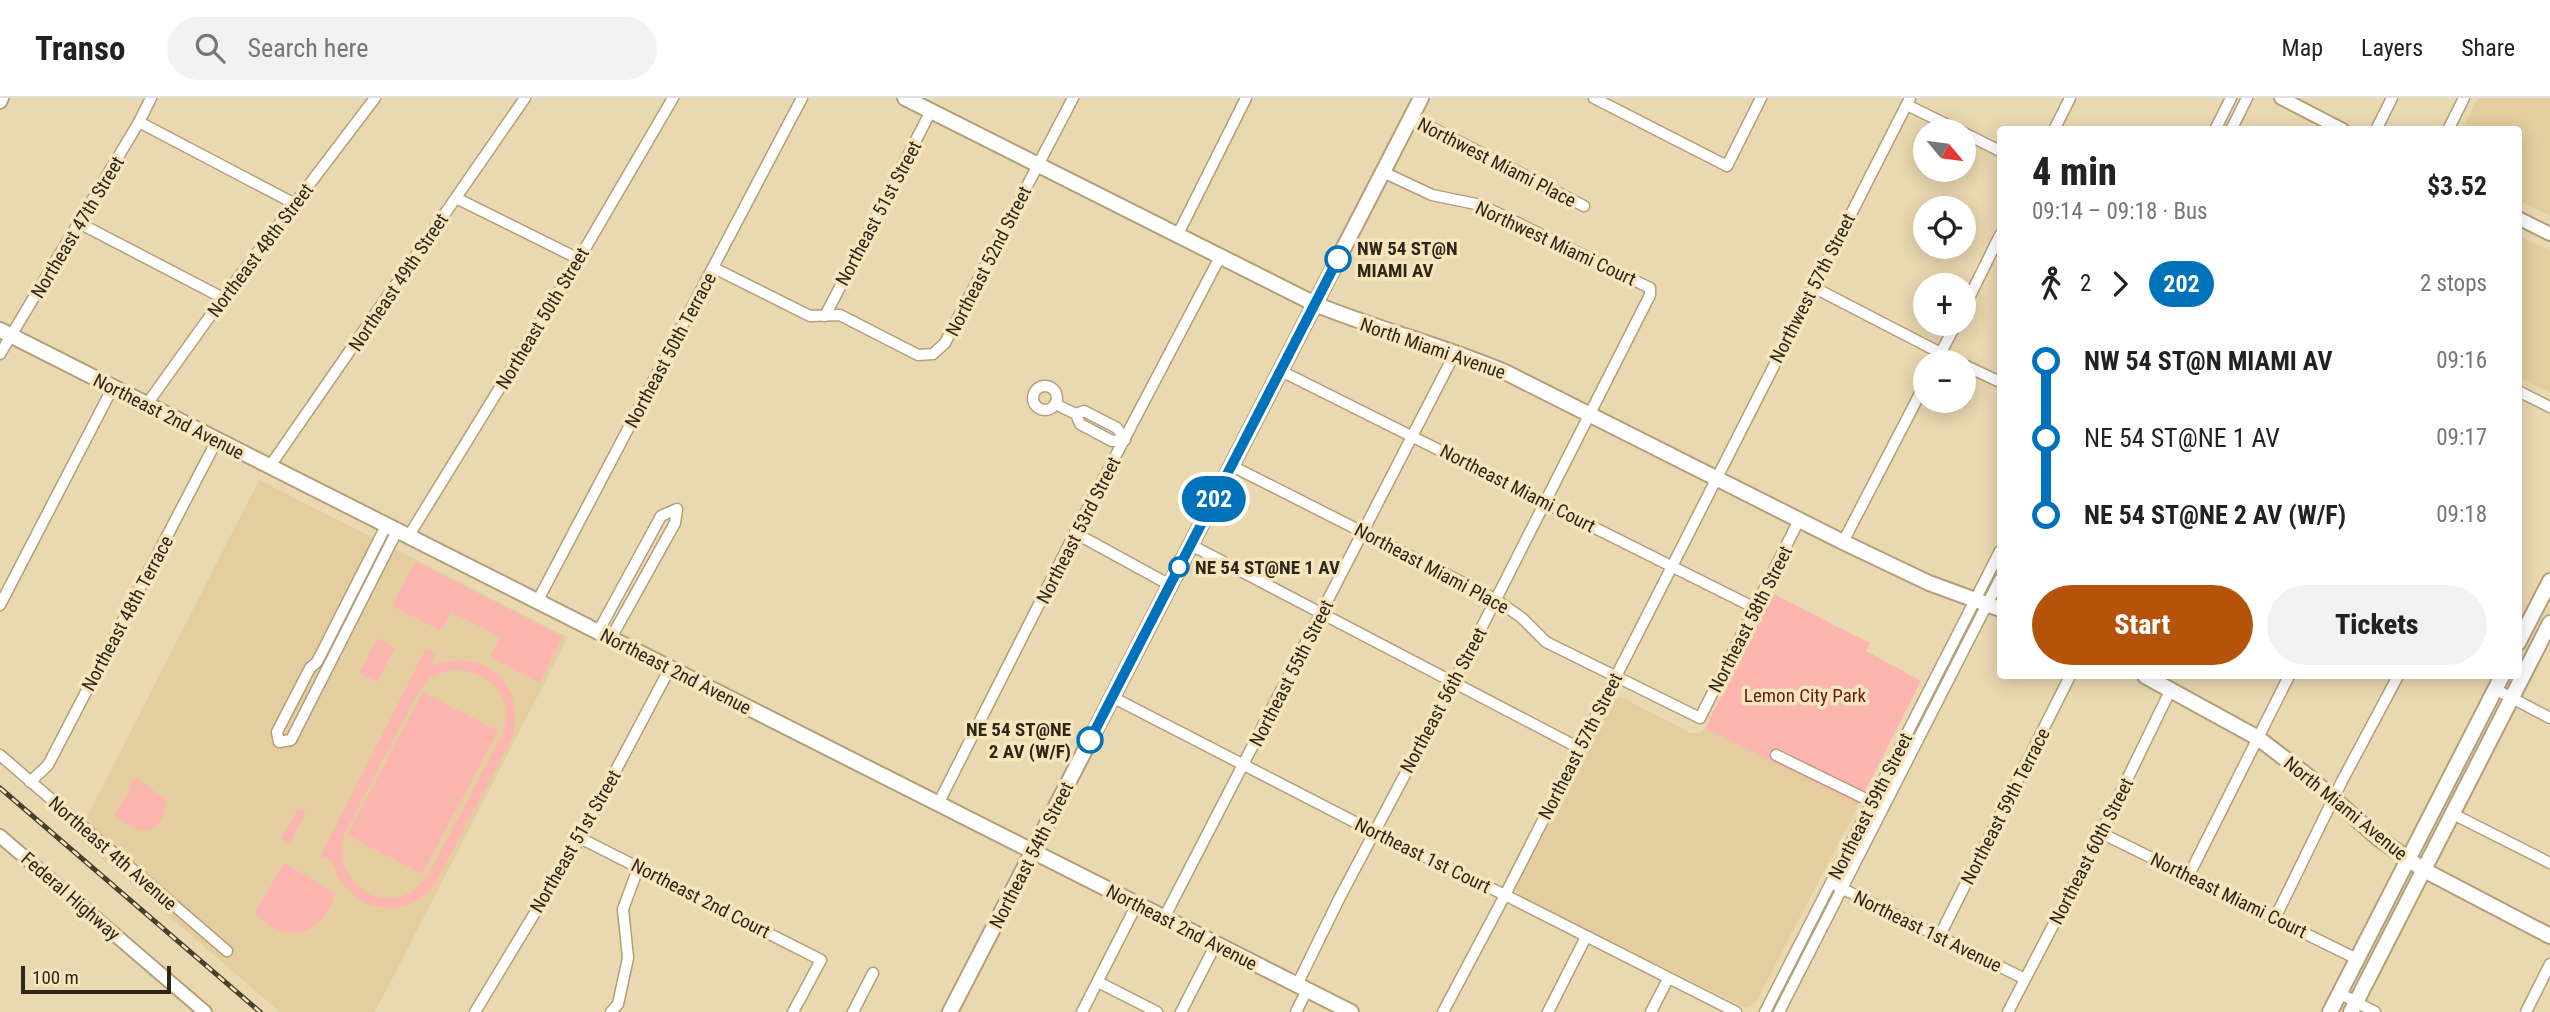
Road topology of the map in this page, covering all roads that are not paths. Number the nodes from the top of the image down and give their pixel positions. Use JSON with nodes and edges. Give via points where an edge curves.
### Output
{"nodes":[{"id":1,"x":151,"y":98,"type":"edge"},
{"id":2,"x":359,"y":98,"type":"edge"},
{"id":3,"x":525,"y":98,"type":"edge"},
{"id":4,"x":673,"y":98,"type":"edge"},
{"id":5,"x":802,"y":98,"type":"edge"},
{"id":6,"x":905,"y":98,"type":"edge"},
{"id":7,"x":1073,"y":98,"type":"edge"},
{"id":8,"x":1246,"y":98,"type":"edge"},
{"id":9,"x":1421,"y":98,"type":"edge"},
{"id":10,"x":1594,"y":98,"type":"edge"},
{"id":11,"x":1761,"y":98,"type":"edge"},
{"id":12,"x":2070,"y":98,"type":"edge"},
{"id":13,"x":2231,"y":98,"type":"edge"},
{"id":14,"x":2248,"y":98,"type":"edge"},
{"id":15,"x":2281,"y":98,"type":"edge"},
{"id":16,"x":2392,"y":98,"type":"edge"},
{"id":17,"x":2464,"y":98,"type":"edge"},
{"id":18,"x":373,"y":101,"type":"edge"},
{"id":19,"x":1908,"y":101,"type":"edge"},
{"id":20,"x":931,"y":111,"type":"junction"},
{"id":21,"x":1411,"y":117,"type":"junction"},
{"id":22,"x":1939,"y":119,"type":"edge"},
{"id":23,"x":139,"y":122,"type":"junction"},
{"id":24,"x":2056,"y":126,"type":"edge"},
{"id":25,"x":2217,"y":126,"type":"edge"},
{"id":26,"x":2233,"y":126,"type":"edge"},
{"id":27,"x":2335,"y":126,"type":"edge"},
{"id":28,"x":2378,"y":126,"type":"edge"},
{"id":29,"x":2450,"y":126,"type":"edge"},
{"id":30,"x":1976,"y":139,"type":"edge"},
{"id":31,"x":1997,"y":150,"type":"edge"},
{"id":32,"x":1038,"y":165,"type":"junction"},
{"id":33,"x":1383,"y":172,"type":"junction"},
{"id":34,"x":456,"y":198,"type":"junction"},
{"id":35,"x":295,"y":204,"type":"junction"},
{"id":36,"x":1584,"y":206,"type":"dead end"},
{"id":37,"x":2522,"y":220,"type":"edge"},
{"id":38,"x":79,"y":223,"type":"junction"},
{"id":39,"x":2550,"y":234,"type":"edge"},
{"id":40,"x":1177,"y":236,"type":"junction"},
{"id":41,"x":1997,"y":241,"type":"edge"},
{"id":42,"x":1220,"y":257,"type":"junction"},
{"id":43,"x":579,"y":259,"type":"junction"},
{"id":44,"x":713,"y":268,"type":"junction"},
{"id":45,"x":1976,"y":284,"type":"edge"},
{"id":46,"x":1812,"y":287,"type":"junction"},
{"id":47,"x":1650,"y":288,"type":"joint"},
{"id":48,"x":223,"y":298,"type":"junction"},
{"id":49,"x":1315,"y":304,"type":"junction"},
{"id":50,"x":825,"y":316,"type":"junction"},
{"id":51,"x":6,"y":332,"type":"edge"},
{"id":52,"x":1924,"y":350,"type":"edge"},
{"id":53,"x":1455,"y":353,"type":"junction"},
{"id":54,"x":0,"y":354,"type":"edge"},
{"id":55,"x":1281,"y":370,"type":"junction"},
{"id":56,"x":1976,"y":371,"type":"edge"},
{"id":57,"x":1997,"y":382,"type":"edge"},
{"id":58,"x":113,"y":387,"type":"junction"},
{"id":59,"x":2522,"y":393,"type":"edge"},
{"id":60,"x":147,"y":404,"type":"junction"},
{"id":61,"x":1055,"y":404,"type":"dead end"},
{"id":62,"x":1913,"y":407,"type":"edge"},
{"id":63,"x":2550,"y":407,"type":"edge"},
{"id":64,"x":1589,"y":415,"type":"junction"},
{"id":65,"x":1413,"y":435,"type":"junction"},
{"id":66,"x":217,"y":440,"type":"junction"},
{"id":67,"x":1125,"y":440,"type":"junction"},
{"id":68,"x":270,"y":466,"type":"junction"},
{"id":69,"x":1232,"y":466,"type":"junction"},
{"id":70,"x":1715,"y":479,"type":"junction"},
{"id":71,"x":1544,"y":502,"type":"junction"},
{"id":72,"x":1799,"y":520,"type":"junction"},
{"id":73,"x":397,"y":531,"type":"junction"},
{"id":74,"x":1363,"y":531,"type":"junction"},
{"id":75,"x":1075,"y":533,"type":"junction"},
{"id":76,"x":649,"y":536,"type":"junction"},
{"id":77,"x":1843,"y":542,"type":"junction"},
{"id":78,"x":663,"y":544,"type":"junction"},
{"id":79,"x":1191,"y":545,"type":"junction"},
{"id":80,"x":1997,"y":564,"type":"edge"},
{"id":81,"x":1673,"y":565,"type":"junction"},
{"id":82,"x":2550,"y":581,"type":"edge"},
{"id":83,"x":1170,"y":585,"type":"junction"},
{"id":84,"x":1997,"y":586,"type":"edge"},
{"id":85,"x":1495,"y":599,"type":"junction"},
{"id":86,"x":537,"y":602,"type":"junction"},
{"id":87,"x":0,"y":605,"type":"edge"},
{"id":88,"x":1988,"y":605,"type":"edge"},
{"id":89,"x":1755,"y":608,"type":"junction"},
{"id":90,"x":1321,"y":615,"type":"junction"},
{"id":91,"x":2548,"y":630,"type":"edge"},
{"id":92,"x":605,"y":635,"type":"junction"},
{"id":93,"x":2522,"y":635,"type":"edge"},
{"id":94,"x":670,"y":668,"type":"junction"},
{"id":95,"x":1616,"y":676,"type":"junction"},
{"id":96,"x":2069,"y":679,"type":"edge"},
{"id":97,"x":2288,"y":679,"type":"edge"},
{"id":98,"x":2396,"y":679,"type":"edge"},
{"id":99,"x":1454,"y":682,"type":"junction"},
{"id":100,"x":2498,"y":682,"type":"edge"},
{"id":101,"x":2167,"y":683,"type":"edge"},
{"id":102,"x":1112,"y":697,"type":"junction"},
{"id":103,"x":2512,"y":698,"type":"junction"},
{"id":104,"x":1700,"y":718,"type":"joint"},
{"id":105,"x":2550,"y":718,"type":"edge"},
{"id":106,"x":2258,"y":738,"type":"junction"},
{"id":107,"x":1578,"y":748,"type":"junction"},
{"id":108,"x":0,"y":755,"type":"edge"},
{"id":109,"x":1776,"y":755,"type":"dead end"},
{"id":110,"x":1245,"y":763,"type":"junction"},
{"id":111,"x":30,"y":782,"type":"junction"},
{"id":112,"x":2334,"y":799,"type":"junction"},
{"id":113,"x":1872,"y":802,"type":"junction"},
{"id":114,"x":938,"y":804,"type":"junction"},
{"id":115,"x":1883,"y":808,"type":"junction"},
{"id":116,"x":2453,"y":814,"type":"junction"},
{"id":117,"x":1374,"y":832,"type":"junction"},
{"id":118,"x":2101,"y":833,"type":"junction"},
{"id":119,"x":0,"y":836,"type":"edge"},
{"id":120,"x":580,"y":838,"type":"junction"},
{"id":121,"x":1032,"y":851,"type":"junction"},
{"id":122,"x":2408,"y":859,"type":"junction"},
{"id":123,"x":2550,"y":863,"type":"edge"},
{"id":124,"x":639,"y":866,"type":"junction"},
{"id":125,"x":2424,"y":870,"type":"junction"},
{"id":126,"x":2189,"y":875,"type":"junction"},
{"id":127,"x":1831,"y":883,"type":"junction"},
{"id":128,"x":1842,"y":888,"type":"junction"},
{"id":129,"x":1505,"y":895,"type":"junction"},
{"id":130,"x":1137,"y":904,"type":"junction"},
{"id":131,"x":1164,"y":918,"type":"junction"},
{"id":132,"x":2275,"y":918,"type":"junction"},
{"id":133,"x":2550,"y":936,"type":"edge"},
{"id":134,"x":1586,"y":937,"type":"junction"},
{"id":135,"x":1940,"y":937,"type":"junction"},
{"id":136,"x":1216,"y":944,"type":"junction"},
{"id":137,"x":227,"y":951,"type":"dead end"},
{"id":138,"x":2357,"y":959,"type":"junction"},
{"id":139,"x":2550,"y":964,"type":"edge"},
{"id":140,"x":873,"y":972,"type":"dead end"},
{"id":141,"x":1668,"y":979,"type":"junction"},
{"id":142,"x":2025,"y":979,"type":"junction"},
{"id":143,"x":1098,"y":982,"type":"junction"},
{"id":144,"x":1302,"y":987,"type":"junction"},
{"id":145,"x":2339,"y":993,"type":"junction"},
{"id":146,"x":2354,"y":1007,"type":"edge"},
{"id":147,"x":205,"y":1012,"type":"edge"},
{"id":148,"x":475,"y":1012,"type":"edge"},
{"id":149,"x":611,"y":1012,"type":"edge"},
{"id":150,"x":793,"y":1012,"type":"edge"},
{"id":151,"x":853,"y":1012,"type":"edge"},
{"id":152,"x":950,"y":1012,"type":"edge"},
{"id":153,"x":1082,"y":1012,"type":"edge"},
{"id":154,"x":1157,"y":1012,"type":"edge"},
{"id":155,"x":1181,"y":1012,"type":"edge"},
{"id":156,"x":1296,"y":1012,"type":"edge"},
{"id":157,"x":1352,"y":1012,"type":"edge"},
{"id":158,"x":1443,"y":1012,"type":"edge"},
{"id":159,"x":1548,"y":1012,"type":"edge"},
{"id":160,"x":1651,"y":1012,"type":"edge"},
{"id":161,"x":1735,"y":1012,"type":"edge"},
{"id":162,"x":1765,"y":1012,"type":"edge"},
{"id":163,"x":1779,"y":1012,"type":"edge"},
{"id":164,"x":2008,"y":1012,"type":"edge"},
{"id":165,"x":2329,"y":1012,"type":"edge"},
{"id":166,"x":2375,"y":1012,"type":"edge"},
{"id":167,"x":2526,"y":1012,"type":"edge"}],
"edges":[{"from":1,"to":23,"type":"street","name":"Northeast 47th Street"},
{"from":2,"to":18,"type":"street"},
{"from":3,"to":34,"type":"street","name":"Northeast 49th Street"},
{"from":4,"to":43,"type":"street","name":"Northeast 50th Street"},
{"from":5,"to":44,"type":"street","name":"Northeast 50th Terrace"},
{"from":6,"to":20,"type":"main road","name":"North Miami Avenue"},
{"from":7,"to":32,"type":"street","name":"Northeast 52nd Street"},
{"from":8,"to":40,"type":"street"},
{"from":9,"to":21,"type":"main road","name":"Northeast 54th Street"},
{"from":10,"to":11,"type":"street","via":[[1727,166]]},
{"from":12,"to":24,"type":"street"},
{"from":13,"to":25,"type":"street"},
{"from":14,"to":26,"type":"street"},
{"from":15,"to":27,"type":"street"},
{"from":16,"to":28,"type":"street"},
{"from":17,"to":29,"type":"street"},
{"from":18,"to":35,"type":"street","name":"Northeast 48th Street"},
{"from":19,"to":22,"type":"street"},
{"from":19,"to":46,"type":"street","name":"Northwest 57th Street"},
{"from":20,"to":32,"type":"main road","name":"North Miami Avenue"},
{"from":20,"to":50,"type":"street","name":"Northeast 51st Street"},
{"from":21,"to":33,"type":"main road","name":"Northeast 54th Street"},
{"from":21,"to":36,"type":"street","name":"Northwest Miami Place"},
{"from":23,"to":35,"type":"street"},
{"from":23,"to":38,"type":"street","name":"Northeast 47th Street"},
{"from":30,"to":31,"type":"street"},
{"from":32,"to":40,"type":"main road","name":"North Miami Avenue"},
{"from":32,"to":50,"type":"street","name":"Northeast 52nd Street","via":[[946,343],[933,354],[918,355],[840,315]]},
{"from":33,"to":47,"type":"street","name":"Northwest Miami Court","via":[[1432,195],[1481,205]]},
{"from":33,"to":49,"type":"main road","name":"Northeast 54th Street"},
{"from":34,"to":43,"type":"street"},
{"from":34,"to":68,"type":"street","name":"Northeast 49th Street"},
{"from":35,"to":48,"type":"street","name":"Northeast 48th Street"},
{"from":37,"to":39,"type":"street"},
{"from":38,"to":48,"type":"street"},
{"from":38,"to":51,"type":"street","name":"Northeast 47th Street"},
{"from":40,"to":42,"type":"main road","name":"North Miami Avenue"},
{"from":41,"to":45,"type":"street"},
{"from":42,"to":49,"type":"main road","name":"North Miami Avenue"},
{"from":42,"to":67,"type":"street","name":"Northeast 53rd Street"},
{"from":43,"to":73,"type":"street","name":"Northeast 50th Street"},
{"from":44,"to":50,"type":"street","via":[[810,316]]},
{"from":44,"to":86,"type":"street","name":"Northeast 50th Terrace"},
{"from":46,"to":52,"type":"street"},
{"from":46,"to":70,"type":"street","name":"Northwest 57th Street"},
{"from":47,"to":64,"type":"street","name":"Northeast 56th Street"},
{"from":48,"to":60,"type":"street","name":"Northeast 48th Street"},
{"from":49,"to":53,"type":"main road","name":"North Miami Avenue"},
{"from":49,"to":55,"type":"main road","name":"Northeast 54th Street"},
{"from":51,"to":54,"type":"street","name":"Northeast 47th Street"},
{"from":51,"to":58,"type":"main road","name":"Northeast 2nd Avenue"},
{"from":53,"to":64,"type":"main road","name":"North Miami Avenue","via":[[1507,373]]},
{"from":53,"to":65,"type":"street","name":"Northeast 55th Street"},
{"from":55,"to":65,"type":"street","name":"Northeast Miami Court"},
{"from":55,"to":69,"type":"main road","name":"Northeast 54th Street"},
{"from":56,"to":57,"type":"street"},
{"from":58,"to":60,"type":"main road","name":"Northeast 2nd Avenue"},
{"from":58,"to":87,"type":"street"},
{"from":59,"to":63,"type":"street"},
{"from":60,"to":66,"type":"main road","name":"Northeast 2nd Avenue"},
{"from":61,"to":67,"type":"street","via":[[1076,414],[1084,411],[1117,428]]},
{"from":62,"to":77,"type":"street"},
{"from":64,"to":70,"type":"main road","name":"North Miami Avenue"},
{"from":64,"to":71,"type":"street","name":"Northeast 56th Street"},
{"from":65,"to":71,"type":"street","name":"Northeast Miami Court"},
{"from":65,"to":74,"type":"street","name":"Northeast 55th Street"},
{"from":66,"to":68,"type":"main road","name":"Northeast 2nd Avenue"},
{"from":66,"to":111,"type":"street","name":"Northeast 48th Terrace","via":[[48,765]]},
{"from":67,"to":75,"type":"street","name":"Northeast 53rd Street"},
{"from":68,"to":73,"type":"main road","name":"Northeast 2nd Avenue"},
{"from":69,"to":74,"type":"street","name":"Northeast Miami Place"},
{"from":69,"to":79,"type":"main road","name":"Northeast 54th Street"},
{"from":70,"to":72,"type":"main road","name":"North Miami Avenue"},
{"from":70,"to":81,"type":"street","name":"Northeast 57th Street"},
{"from":71,"to":81,"type":"street","name":"Northeast Miami Court"},
{"from":71,"to":85,"type":"street","name":"Northeast 56th Street"},
{"from":72,"to":77,"type":"main road","name":"North Miami Avenue"},
{"from":72,"to":89,"type":"street","name":"Northeast 58th Street"},
{"from":73,"to":73,"type":"street","name":"Northeast 50th Street","via":[[310,668],[277,733],[279,742],[291,740]]},
{"from":73,"to":86,"type":"main road","name":"Northeast 2nd Avenue"},
{"from":74,"to":85,"type":"street","name":"Northeast Miami Place"},
{"from":74,"to":90,"type":"street","name":"Northeast 55th Street"},
{"from":75,"to":83,"type":"street"},
{"from":75,"to":114,"type":"street","name":"Northeast 53rd Street"},
{"from":76,"to":78,"type":"street"},
{"from":76,"to":78,"type":"street","via":[[661,516],[677,509],[676,523]]},
{"from":76,"to":92,"type":"street"},
{"from":77,"to":88,"type":"main road","name":"North Miami Avenue"},
{"from":78,"to":92,"type":"street"},
{"from":79,"to":83,"type":"main road","name":"Northeast 54th Street"},
{"from":79,"to":90,"type":"street"},
{"from":80,"to":88,"type":"street"},
{"from":81,"to":89,"type":"street","name":"Northeast Miami Court"},
{"from":81,"to":95,"type":"street","name":"Northeast 57th Street"},
{"from":82,"to":93,"type":"main road"},
{"from":83,"to":102,"type":"main road","name":"Northeast 54th Street"},
{"from":84,"to":88,"type":"street"},
{"from":85,"to":95,"type":"street","name":"Northeast Miami Place","via":[[1546,642]]},
{"from":85,"to":99,"type":"street","name":"Northeast 56th Street"},
{"from":86,"to":92,"type":"main road","name":"Northeast 2nd Avenue"},
{"from":88,"to":113,"type":"street","name":"Northeast 59th Street"},
{"from":88,"to":115,"type":"street","name":"Northeast 59th Street"},
{"from":89,"to":104,"type":"street","name":"Northeast 58th Street"},
{"from":90,"to":99,"type":"street"},
{"from":90,"to":110,"type":"street","name":"Northeast 55th Street"},
{"from":91,"to":103,"type":"main road"},
{"from":92,"to":94,"type":"main road","name":"Northeast 2nd Avenue"},
{"from":94,"to":114,"type":"main road","name":"Northeast 2nd Avenue"},
{"from":94,"to":120,"type":"street","name":"Northeast 51st Street"},
{"from":95,"to":104,"type":"street","name":"Northeast Miami Place"},
{"from":95,"to":107,"type":"street","name":"Northeast 57th Street"},
{"from":96,"to":135,"type":"street","name":"Northeast 59th Terrace"},
{"from":97,"to":106,"type":"street"},
{"from":98,"to":112,"type":"street"},
{"from":99,"to":107,"type":"street"},
{"from":99,"to":117,"type":"street","name":"Northeast 56th Street"},
{"from":100,"to":103,"type":"street"},
{"from":100,"to":122,"type":"main road"},
{"from":101,"to":106,"type":"main road","name":"North Miami Avenue"},
{"from":101,"to":118,"type":"street","name":"Northeast 60th Street"},
{"from":102,"to":110,"type":"street","name":"Northeast 1st Court"},
{"from":102,"to":121,"type":"main road","name":"Northeast 54th Street"},
{"from":103,"to":105,"type":"street"},
{"from":103,"to":116,"type":"main road"},
{"from":106,"to":112,"type":"main road","name":"North Miami Avenue"},
{"from":106,"to":126,"type":"street"},
{"from":107,"to":129,"type":"street","name":"Northeast 57th Street"},
{"from":108,"to":111,"type":"street","name":"Northeast 4th Avenue"},
{"from":109,"to":113,"type":"street"},
{"from":110,"to":117,"type":"street","name":"Northeast 1st Court"},
{"from":110,"to":131,"type":"street","name":"Northeast 55th Street"},
{"from":111,"to":137,"type":"street","name":"Northeast 4th Avenue"},
{"from":112,"to":122,"type":"main road","name":"North Miami Avenue"},
{"from":112,"to":132,"type":"street"},
{"from":113,"to":115,"type":"street"},
{"from":113,"to":127,"type":"street","name":"Northeast 59th Street"},
{"from":114,"to":121,"type":"main road","name":"Northeast 2nd Avenue"},
{"from":115,"to":128,"type":"street","name":"Northeast 59th Street"},
{"from":116,"to":123,"type":"street"},
{"from":116,"to":125,"type":"main road"},
{"from":117,"to":129,"type":"street","name":"Northeast 1st Court"},
{"from":117,"to":144,"type":"street","name":"Northeast 56th Street"},
{"from":118,"to":126,"type":"street","name":"Northeast Miami Court"},
{"from":118,"to":142,"type":"street","name":"Northeast 60th Street"},
{"from":119,"to":147,"type":"street","name":"Federal Highway"},
{"from":120,"to":124,"type":"street","name":"Northeast 2nd Court"},
{"from":120,"to":148,"type":"street","name":"Northeast 51st Street"},
{"from":121,"to":130,"type":"main road","name":"Northeast 2nd Avenue"},
{"from":121,"to":152,"type":"main road","name":"Northeast 54th Street"},
{"from":122,"to":125,"type":"main road","name":"North Miami Avenue"},
{"from":122,"to":138,"type":"main road"},
{"from":124,"to":149,"type":"street","via":[[623,909],[628,958],[618,1004]]},
{"from":124,"to":150,"type":"street","name":"Northeast 2nd Court","via":[[821,960]]},
{"from":125,"to":133,"type":"main road","name":"North Miami Avenue"},
{"from":125,"to":146,"type":"main road"},
{"from":126,"to":132,"type":"street","name":"Northeast Miami Court"},
{"from":127,"to":128,"type":"street","name":"Northeast 1st Avenue"},
{"from":127,"to":162,"type":"street","name":"Northeast 59th Street"},
{"from":128,"to":135,"type":"street","name":"Northeast 1st Avenue"},
{"from":128,"to":163,"type":"street","name":"Northeast 59th Street"},
{"from":129,"to":134,"type":"street","name":"Northeast 1st Court"},
{"from":129,"to":158,"type":"street","name":"Northeast 57th Street"},
{"from":130,"to":131,"type":"main road","name":"Northeast 2nd Avenue"},
{"from":130,"to":143,"type":"street"},
{"from":131,"to":136,"type":"main road","name":"Northeast 2nd Avenue"},
{"from":132,"to":138,"type":"street","name":"Northeast Miami Court"},
{"from":134,"to":141,"type":"street","name":"Northeast 1st Court"},
{"from":134,"to":159,"type":"street"},
{"from":135,"to":142,"type":"street","name":"Northeast 1st Avenue"},
{"from":136,"to":144,"type":"main road","name":"Northeast 2nd Avenue"},
{"from":136,"to":155,"type":"street"},
{"from":138,"to":145,"type":"main road"},
{"from":139,"to":167,"type":"street"},
{"from":140,"to":151,"type":"street"},
{"from":141,"to":160,"type":"street"},
{"from":141,"to":161,"type":"street","name":"Northeast 1st Court"},
{"from":142,"to":164,"type":"street","name":"Northeast 60th Street"},
{"from":143,"to":153,"type":"street"},
{"from":143,"to":154,"type":"street"},
{"from":144,"to":156,"type":"street","name":"Northeast 56th Street"},
{"from":144,"to":157,"type":"main road","name":"Northeast 2nd Avenue"},
{"from":145,"to":146,"type":"street"},
{"from":145,"to":165,"type":"main road"},
{"from":146,"to":166,"type":"street"}]}
